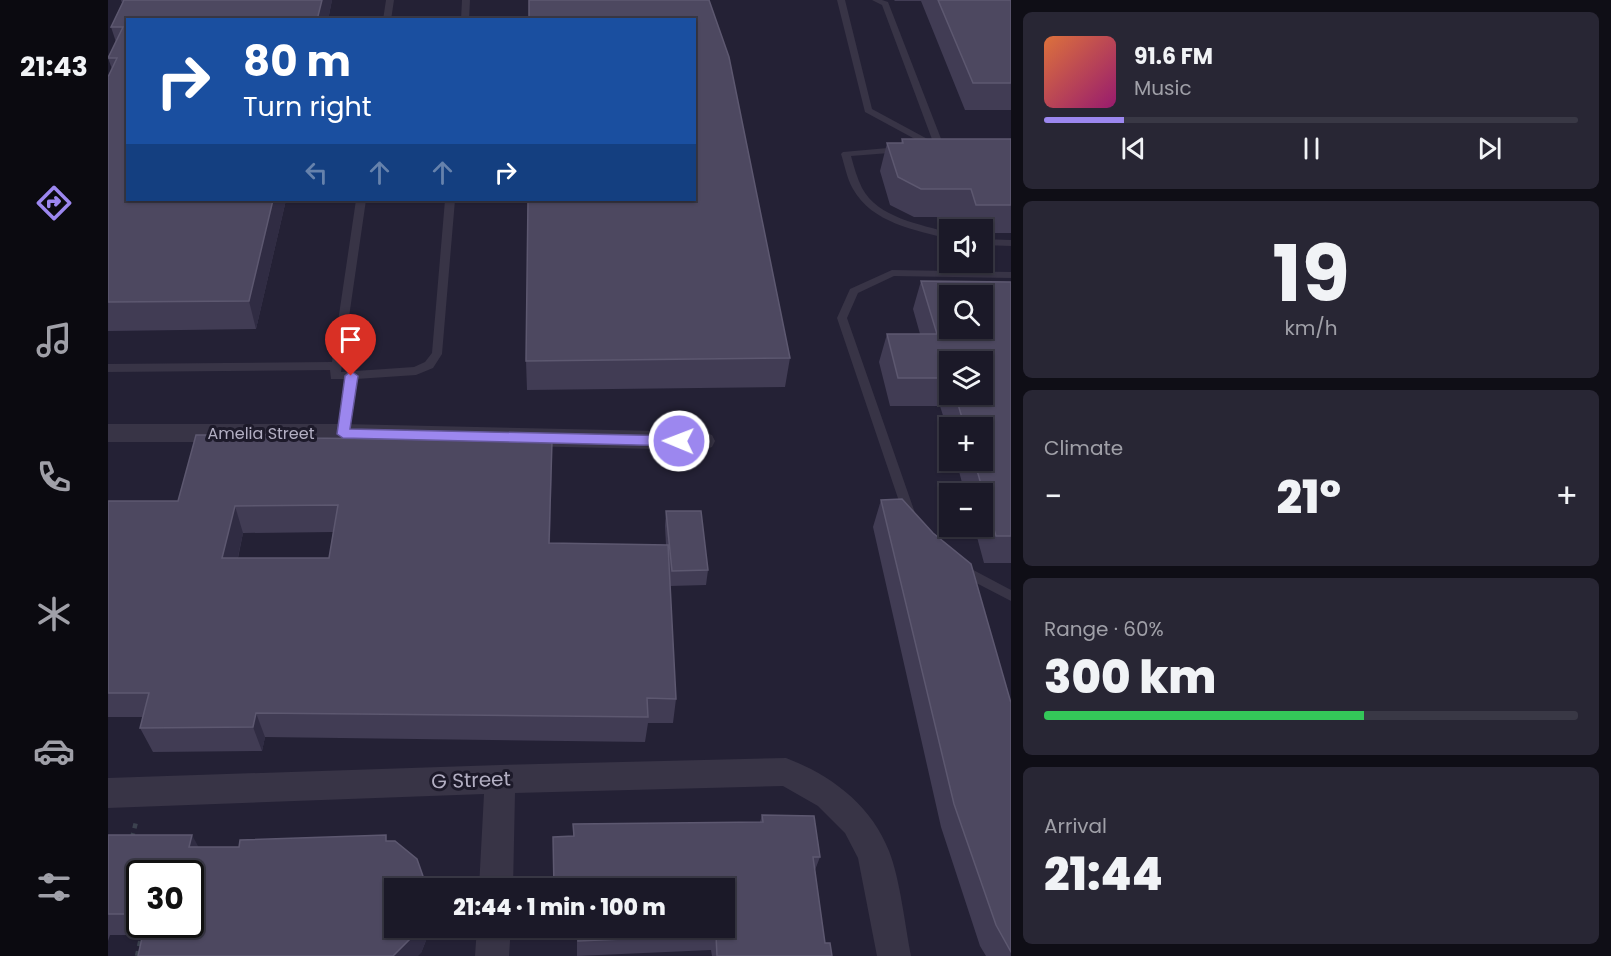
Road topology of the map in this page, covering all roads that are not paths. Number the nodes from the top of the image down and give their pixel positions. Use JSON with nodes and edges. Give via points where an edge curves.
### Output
{"nodes":[{"id":1,"x":390,"y":0,"type":"edge"},
{"id":2,"x":466,"y":0,"type":"edge"},
{"id":3,"x":841,"y":0,"type":"edge"},
{"id":4,"x":876,"y":0,"type":"edge"},
{"id":5,"x":387,"y":18,"type":"edge"},
{"id":6,"x":465,"y":18,"type":"edge"},
{"id":7,"x":940,"y":149,"type":"junction"},
{"id":8,"x":951,"y":149,"type":"edge"},
{"id":9,"x":906,"y":150,"type":"edge"},
{"id":10,"x":917,"y":150,"type":"edge"},
{"id":11,"x":361,"y":201,"type":"edge"},
{"id":12,"x":450,"y":201,"type":"edge"},
{"id":13,"x":939,"y":233,"type":"edge"},
{"id":14,"x":993,"y":242,"type":"edge"},
{"id":15,"x":1011,"y":243,"type":"edge"},
{"id":16,"x":1011,"y":275,"type":"edge"},
{"id":17,"x":337,"y":366,"type":"junction"},
{"id":18,"x":108,"y":368,"type":"edge"},
{"id":19,"x":351,"y":376,"type":"junction"},
{"id":20,"x":108,"y":433,"type":"edge"},
{"id":21,"x":343,"y":434,"type":"junction"},
{"id":22,"x":703,"y":441,"type":"dead end"},
{"id":23,"x":914,"y":519,"type":"edge"},
{"id":24,"x":954,"y":561,"type":"edge"},
{"id":25,"x":1011,"y":597,"type":"edge"},
{"id":26,"x":500,"y":779,"type":"junction"},
{"id":27,"x":108,"y":793,"type":"edge"},
{"id":28,"x":496,"y":878,"type":"edge"},
{"id":29,"x":493,"y":938,"type":"edge"},
{"id":30,"x":492,"y":956,"type":"edge"},
{"id":31,"x":894,"y":956,"type":"edge"}],
"edges":[{"from":1,"to":5,"type":"lane"},
{"from":2,"to":6,"type":"lane"},
{"from":3,"to":7,"type":"lane","via":[[868,110]]},
{"from":4,"to":7,"type":"lane","via":[[885,4]]},
{"from":7,"to":8,"type":"lane"},
{"from":7,"to":10,"type":"lane"},
{"from":9,"to":13,"type":"lane","via":[[846,154],[860,194],[883,213]]},
{"from":11,"to":17,"type":"lane"},
{"from":12,"to":19,"type":"lane","via":[[437,354],[429,365],[416,371]]},
{"from":14,"to":15,"type":"lane"},
{"from":16,"to":23,"type":"lane","via":[[891,273],[854,291],[842,318],[906,510]]},
{"from":17,"to":18,"type":"lane"},
{"from":17,"to":19,"type":"lane","via":[[335,376]]},
{"from":19,"to":21,"type":"lane"},
{"from":20,"to":21,"type":"street","name":"Amelia Street"},
{"from":21,"to":22,"type":"street","name":"Amelia Street"},
{"from":24,"to":25,"type":"lane"},
{"from":26,"to":27,"type":"street","name":"G Street"},
{"from":26,"to":28,"type":"street"},
{"from":26,"to":31,"type":"street","name":"G Street","via":[[786,772],[829,796],[856,822],[874,854]]},
{"from":29,"to":30,"type":"street"}]}
